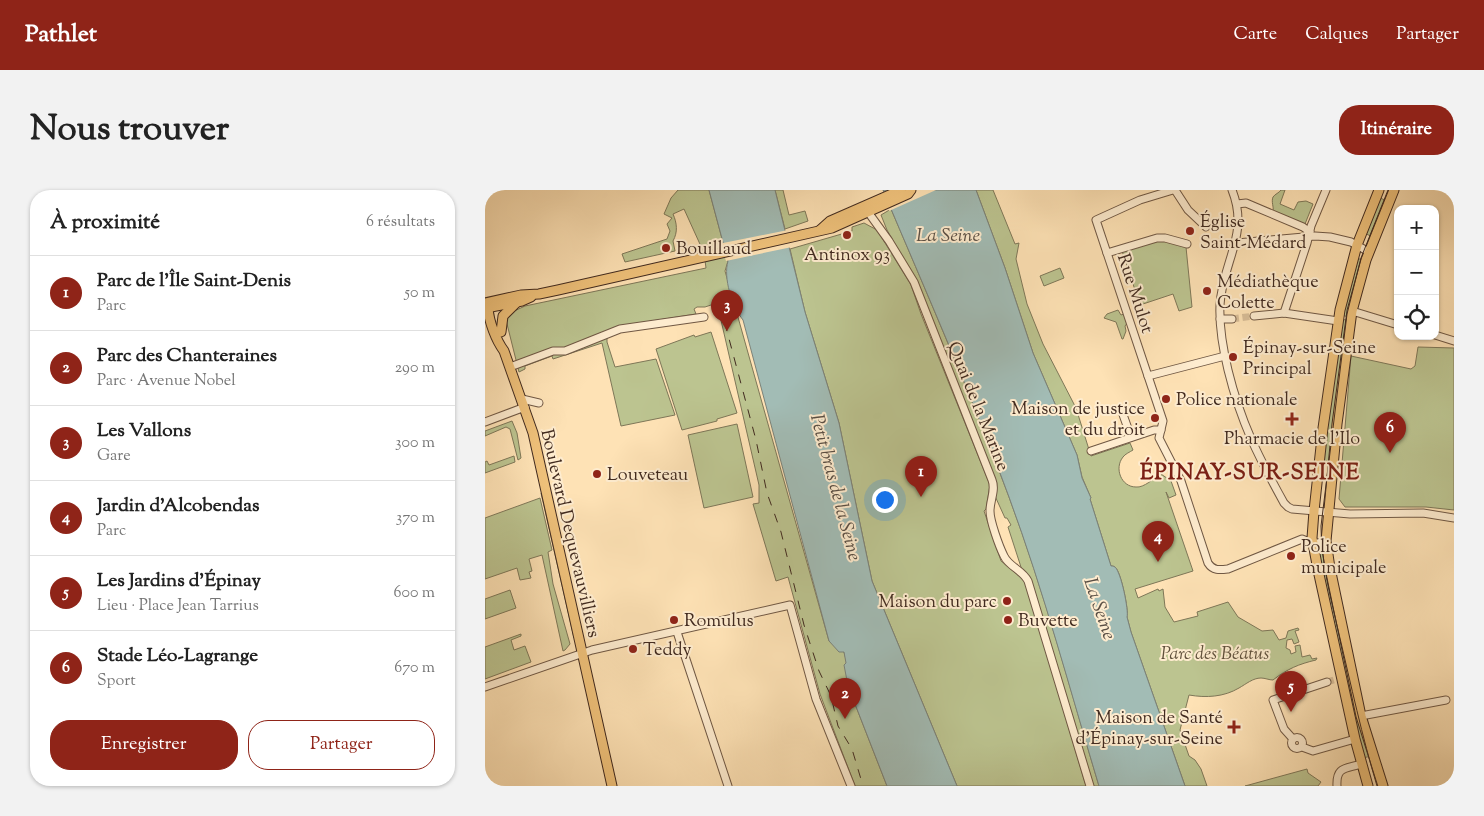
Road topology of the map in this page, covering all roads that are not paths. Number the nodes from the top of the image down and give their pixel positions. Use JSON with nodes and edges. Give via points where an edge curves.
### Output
{"nodes":[{"id":1,"x":901,"y":190,"type":"edge"},
{"id":2,"x":911,"y":190,"type":"edge"},
{"id":3,"x":1174,"y":190,"type":"edge"},
{"id":4,"x":1232,"y":190,"type":"edge"},
{"id":5,"x":1326,"y":190,"type":"edge"},
{"id":6,"x":1379,"y":190,"type":"edge"},
{"id":7,"x":1394,"y":190,"type":"edge"},
{"id":8,"x":882,"y":202,"type":"junction"},
{"id":9,"x":1237,"y":204,"type":"junction"},
{"id":10,"x":867,"y":209,"type":"junction"},
{"id":11,"x":1206,"y":227,"type":"dead end"},
{"id":12,"x":1309,"y":234,"type":"junction"},
{"id":13,"x":1237,"y":243,"type":"junction"},
{"id":14,"x":1187,"y":244,"type":"dead end"},
{"id":15,"x":1357,"y":245,"type":"junction"},
{"id":16,"x":1369,"y":252,"type":"junction"},
{"id":17,"x":1107,"y":253,"type":"junction"},
{"id":18,"x":539,"y":294,"type":"junction"},
{"id":19,"x":516,"y":302,"type":"junction"},
{"id":20,"x":486,"y":305,"type":"edge"},
{"id":21,"x":1352,"y":312,"type":"junction"},
{"id":22,"x":1284,"y":314,"type":"junction"},
{"id":23,"x":1254,"y":316,"type":"tunnel mouth"},
{"id":24,"x":704,"y":317,"type":"dead end"},
{"id":25,"x":1220,"y":319,"type":"junction"},
{"id":26,"x":1232,"y":319,"type":"tunnel mouth"},
{"id":27,"x":1338,"y":322,"type":"junction"},
{"id":28,"x":1394,"y":324,"type":"edge"},
{"id":29,"x":501,"y":332,"type":"junction"},
{"id":30,"x":1439,"y":337,"type":"edge"},
{"id":31,"x":1454,"y":341,"type":"edge"},
{"id":32,"x":504,"y":351,"type":"junction"},
{"id":33,"x":1225,"y":356,"type":"junction"},
{"id":34,"x":510,"y":367,"type":"junction"},
{"id":35,"x":1148,"y":376,"type":"junction"},
{"id":36,"x":523,"y":403,"type":"junction"},
{"id":37,"x":539,"y":403,"type":"dead end"},
{"id":38,"x":1121,"y":409,"type":"dead end"},
{"id":39,"x":485,"y":422,"type":"edge"},
{"id":40,"x":1161,"y":430,"type":"junction"},
{"id":41,"x":1131,"y":438,"type":"junction"},
{"id":42,"x":1091,"y":450,"type":"dead end"},
{"id":43,"x":1314,"y":511,"type":"junction"},
{"id":44,"x":1329,"y":512,"type":"junction"},
{"id":45,"x":1454,"y":518,"type":"edge"},
{"id":46,"x":1326,"y":541,"type":"junction"},
{"id":47,"x":1314,"y":544,"type":"junction"},
{"id":48,"x":677,"y":632,"type":"junction"},
{"id":49,"x":582,"y":653,"type":"junction"},
{"id":50,"x":1327,"y":682,"type":"tunnel mouth"},
{"id":51,"x":485,"y":687,"type":"edge"},
{"id":52,"x":1446,"y":700,"type":"dead end"},
{"id":53,"x":1361,"y":716,"type":"junction"},
{"id":54,"x":1355,"y":739,"type":"junction"},
{"id":55,"x":1361,"y":764,"type":"junction"},
{"id":56,"x":1454,"y":785,"type":"edge"},
{"id":57,"x":612,"y":786,"type":"edge"},
{"id":58,"x":728,"y":786,"type":"edge"},
{"id":59,"x":851,"y":786,"type":"edge"},
{"id":60,"x":1090,"y":786,"type":"edge"},
{"id":61,"x":1337,"y":786,"type":"edge"},
{"id":62,"x":1368,"y":786,"type":"edge"},
{"id":63,"x":1383,"y":786,"type":"edge"},
{"id":64,"x":1450,"y":786,"type":"edge"}],
"edges":[{"from":1,"to":8,"type":"main road"},
{"from":2,"to":8,"type":"main road","via":[[908,194]]},
{"from":3,"to":11,"type":"street"},
{"from":3,"to":17,"type":"street","name":"Rue Mulot","via":[[1140,200],[1096,220]]},
{"from":4,"to":9,"type":"street"},
{"from":5,"to":12,"type":"street"},
{"from":6,"to":15,"type":"main road"},
{"from":7,"to":16,"type":"main road"},
{"from":8,"to":10,"type":"main road"},
{"from":9,"to":12,"type":"street","via":[[1245,203],[1303,227]]},
{"from":9,"to":13,"type":"street"},
{"from":10,"to":18,"type":"main road","via":[[832,228]]},
{"from":10,"to":60,"type":"street","name":"Quai de la Marine","via":[[913,282],[992,480],[991,517],[1004,556],[1028,581]]},
{"from":12,"to":13,"type":"street"},
{"from":12,"to":15,"type":"street"},
{"from":12,"to":22,"type":"street"},
{"from":13,"to":25,"type":"street","via":[[1224,280]]},
{"from":14,"to":17,"type":"street","via":[[1159,238]]},
{"from":15,"to":16,"type":"street"},
{"from":15,"to":27,"type":"main road"},
{"from":16,"to":21,"type":"main road"},
{"from":17,"to":35,"type":"street","name":"Rue Mulot"},
{"from":18,"to":19,"type":"main road"},
{"from":18,"to":20,"type":"main road","via":[[521,295]]},
{"from":19,"to":20,"type":"main road"},
{"from":19,"to":29,"type":"main road","name":"Boulevard Dequevauvilliers","via":[[503,316]]},
{"from":20,"to":29,"type":"main road","name":"Boulevard Dequevauvilliers","via":[[493,312]]},
{"from":20,"to":32,"type":"main road","name":"Boulevard Dequevauvilliers"},
{"from":21,"to":28,"type":"street"},
{"from":21,"to":44,"type":"main road"},
{"from":22,"to":23,"type":"street"},
{"from":22,"to":27,"type":"street"},
{"from":24,"to":34,"type":"street","via":[[620,329],[565,351],[553,351]]},
{"from":25,"to":26,"type":"street"},
{"from":25,"to":33,"type":"street"},
{"from":27,"to":43,"type":"main road"},
{"from":29,"to":32,"type":"main road","name":"Boulevard Dequevauvilliers"},
{"from":30,"to":31,"type":"street"},
{"from":32,"to":34,"type":"main road","name":"Boulevard Dequevauvilliers"},
{"from":33,"to":35,"type":"street"},
{"from":33,"to":43,"type":"street","via":[[1240,415],[1259,459],[1288,507]]},
{"from":34,"to":36,"type":"main road","name":"Boulevard Dequevauvilliers"},
{"from":35,"to":40,"type":"street","name":"Rue Mulot","via":[[1163,422]]},
{"from":36,"to":37,"type":"street"},
{"from":36,"to":39,"type":"street"},
{"from":36,"to":49,"type":"main road","name":"Boulevard Dequevauvilliers","via":[[537,448]]},
{"from":38,"to":41,"type":"street"},
{"from":40,"to":41,"type":"street"},
{"from":40,"to":47,"type":"street","name":"Rue Mulot","via":[[1159,438],[1181,481],[1208,563],[1213,568],[1228,569],[1302,539]]},
{"from":41,"to":42,"type":"street"},
{"from":43,"to":44,"type":"street"},
{"from":43,"to":47,"type":"main road"},
{"from":44,"to":45,"type":"street","via":[[1423,513]]},
{"from":44,"to":46,"type":"main road"},
{"from":46,"to":47,"type":"street"},
{"from":46,"to":53,"type":"main road"},
{"from":47,"to":54,"type":"main road"},
{"from":48,"to":49,"type":"street"},
{"from":48,"to":58,"type":"street"},
{"from":48,"to":59,"type":"street","via":[[790,606],[817,699]]},
{"from":49,"to":51,"type":"street","name":"Boulevard Dequevauvilliers"},
{"from":49,"to":57,"type":"main road"},
{"from":50,"to":54,"type":"street","via":[[1273,700],[1284,728],[1293,739],[1293,748],[1313,751]]},
{"from":52,"to":53,"type":"street"},
{"from":53,"to":63,"type":"main road"},
{"from":54,"to":55,"type":"main road"},
{"from":55,"to":61,"type":"street","via":[[1338,772]]},
{"from":55,"to":62,"type":"main road"},
{"from":56,"to":64,"type":"street"}]}
